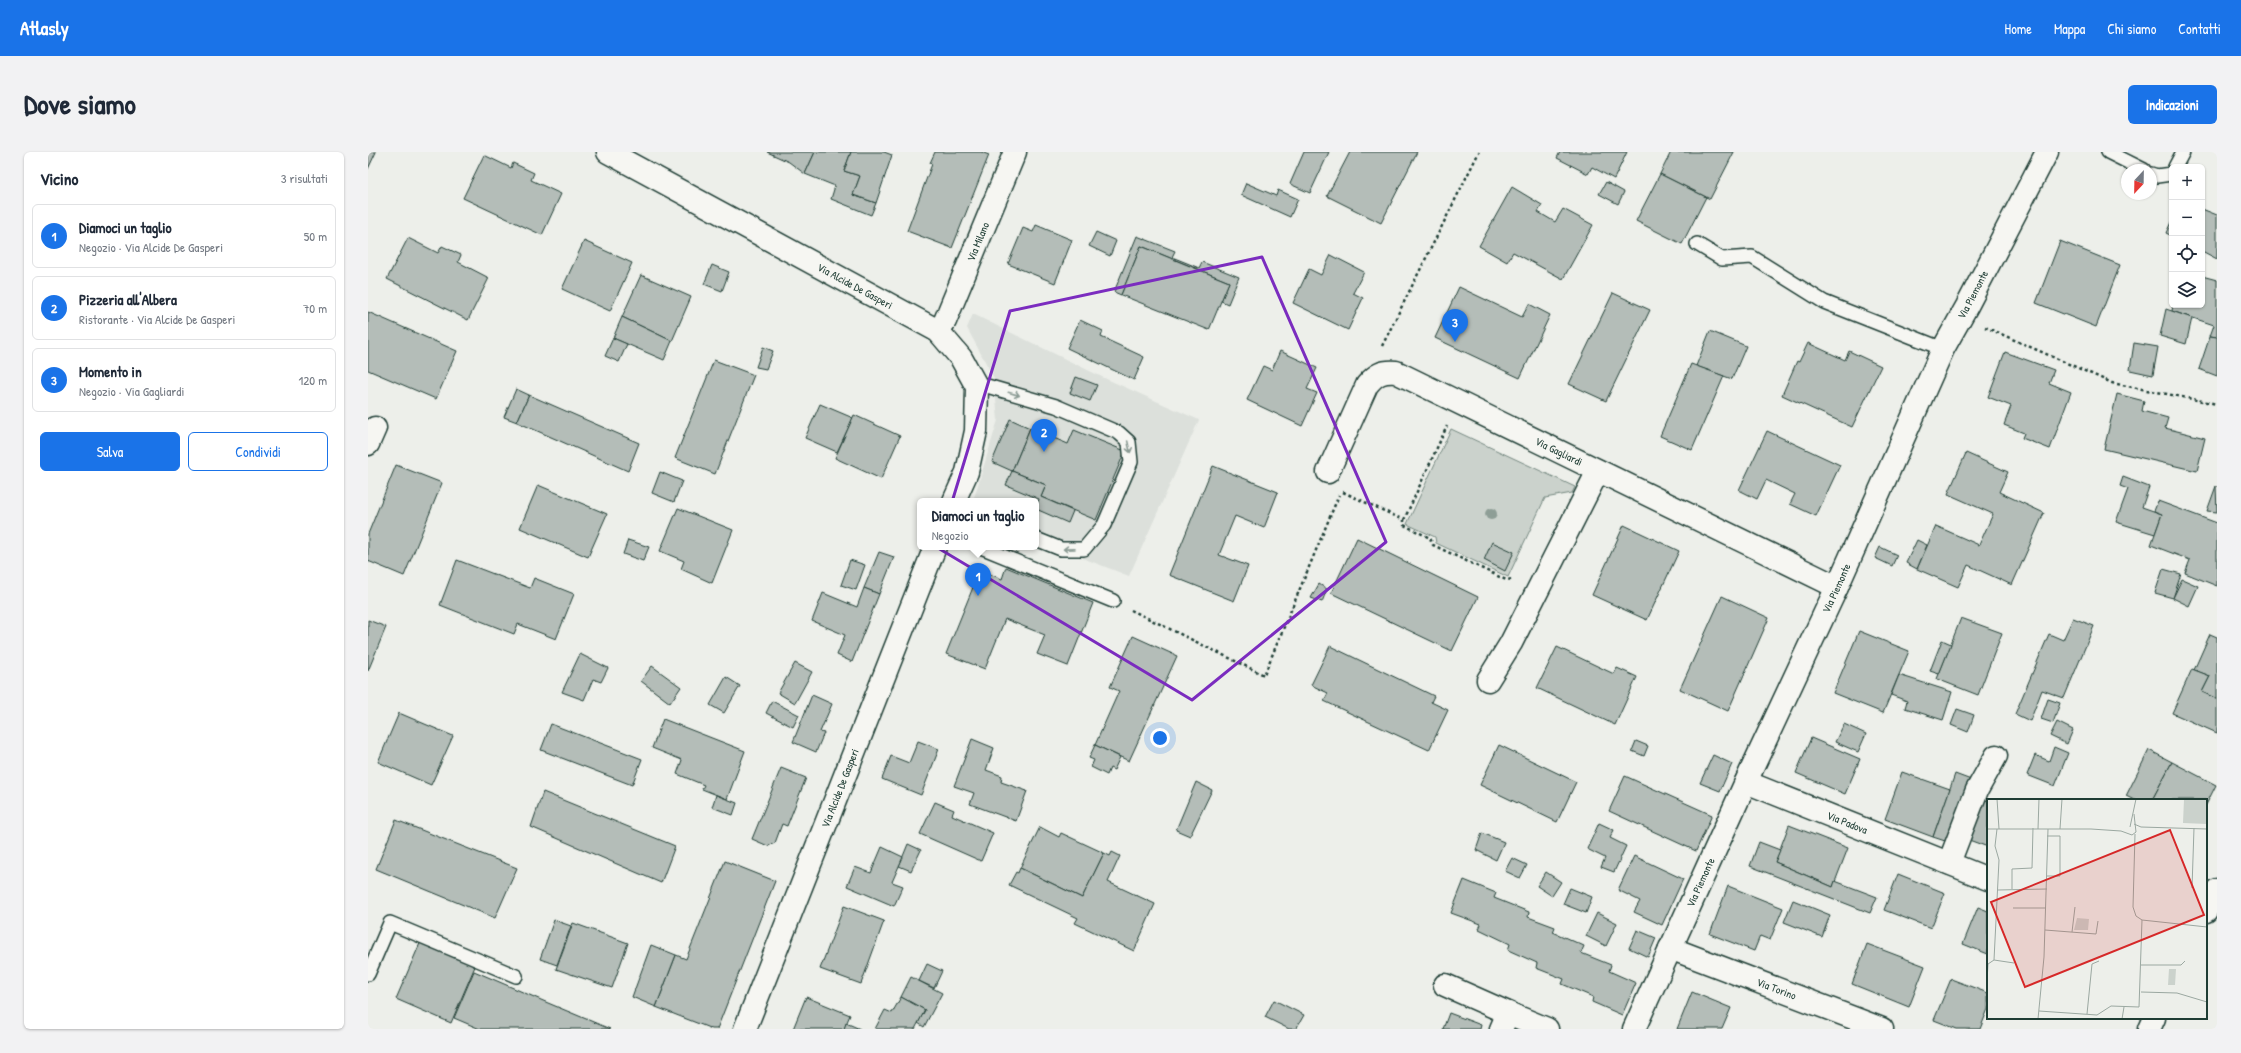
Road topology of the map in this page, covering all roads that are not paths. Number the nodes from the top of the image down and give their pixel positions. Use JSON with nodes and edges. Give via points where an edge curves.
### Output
{"nodes":[{"id":1,"x":608,"y":152,"type":"edge"},
{"id":2,"x":1015,"y":152,"type":"edge"},
{"id":3,"x":2047,"y":152,"type":"edge"},
{"id":4,"x":2108,"y":152,"type":"edge"},
{"id":5,"x":2183,"y":152,"type":"edge"},
{"id":6,"x":2132,"y":164,"type":"edge"},
{"id":7,"x":2176,"y":164,"type":"edge"},
{"id":8,"x":2169,"y":174,"type":"edge"},
{"id":9,"x":2157,"y":176,"type":"edge"},
{"id":10,"x":1697,"y":244,"type":"dead end"},
{"id":11,"x":938,"y":331,"type":"junction"},
{"id":12,"x":1943,"y":349,"type":"junction"},
{"id":13,"x":977,"y":387,"type":"junction"},
{"id":14,"x":1598,"y":470,"type":"junction"},
{"id":15,"x":1328,"y":472,"type":"dead end"},
{"id":16,"x":955,"y":498,"type":"edge"},
{"id":17,"x":1039,"y":540,"type":"edge"},
{"id":18,"x":934,"y":550,"type":"edge"},
{"id":19,"x":989,"y":550,"type":"edge"},
{"id":20,"x":1837,"y":587,"type":"junction"},
{"id":21,"x":1112,"y":601,"type":"road end"},
{"id":22,"x":1488,"y":680,"type":"dead end"},
{"id":23,"x":1996,"y":756,"type":"dead end"},
{"id":24,"x":1746,"y":782,"type":"junction"},
{"id":25,"x":1949,"y":863,"type":"junction"},
{"id":26,"x":1987,"y":880,"type":"edge"},
{"id":27,"x":2217,"y":890,"type":"edge"},
{"id":28,"x":2207,"y":909,"type":"edge"},
{"id":29,"x":1670,"y":948,"type":"junction"},
{"id":30,"x":368,"y":974,"type":"edge"},
{"id":31,"x":516,"y":976,"type":"dead end"},
{"id":32,"x":1444,"y":985,"type":"dead end"},
{"id":33,"x":2154,"y":1019,"type":"edge"},
{"id":34,"x":1505,"y":1021,"type":"edge"},
{"id":35,"x":745,"y":1029,"type":"edge"},
{"id":36,"x":1547,"y":1029,"type":"edge"},
{"id":37,"x":1634,"y":1029,"type":"edge"},
{"id":38,"x":1882,"y":1029,"type":"edge"},
{"id":39,"x":2149,"y":1029,"type":"edge"}],
"edges":[{"from":1,"to":11,"type":"street","name":"Via Alcide De Gasperi"},
{"from":2,"to":11,"type":"street","name":"Via Milano","via":[[945,321]]},
{"from":3,"to":12,"type":"street","name":"Via Piemonte","via":[[1968,306]]},
{"from":4,"to":6,"type":"lane"},
{"from":5,"to":7,"type":"lane"},
{"from":8,"to":9,"type":"lane"},
{"from":10,"to":12,"type":"lane","via":[[1722,259],[1752,257],[1824,302]]},
{"from":11,"to":13,"type":"street","name":"Via Alcide De Gasperi","via":[[961,358]]},
{"from":12,"to":20,"type":"street","name":"Via Piemonte"},
{"from":13,"to":16,"type":"street","via":[[976,431],[967,472]]},
{"from":13,"to":17,"type":"lane","one_way":true,"via":[[987,386],[1056,406],[1119,433],[1129,442],[1131,462],[1104,525],[1084,549],[1061,549]]},
{"from":14,"to":15,"type":"street","name":"Via Gagliardi","via":[[1396,372],[1377,374],[1367,385]]},
{"from":14,"to":20,"type":"street","name":"Via Gagliardi"},
{"from":14,"to":22,"type":"street","via":[[1511,643]]},
{"from":18,"to":35,"type":"street","name":"Via Alcide De Gasperi"},
{"from":19,"to":21,"type":"lane"},
{"from":20,"to":24,"type":"street","name":"Via Piemonte"},
{"from":23,"to":25,"type":"street","via":[[1977,790]]},
{"from":24,"to":25,"type":"street","name":"Via Padova"},
{"from":24,"to":29,"type":"street","name":"Via Piemonte"},
{"from":25,"to":26,"type":"street","name":"Via Padova"},
{"from":27,"to":28,"type":"street"},
{"from":29,"to":37,"type":"street","name":"Via Piemonte"},
{"from":29,"to":38,"type":"street","name":"Via Torino"},
{"from":30,"to":31,"type":"lane","via":[[390,923]]},
{"from":32,"to":34,"type":"street"},
{"from":33,"to":39,"type":"street"},
{"from":34,"to":36,"type":"street"}]}
